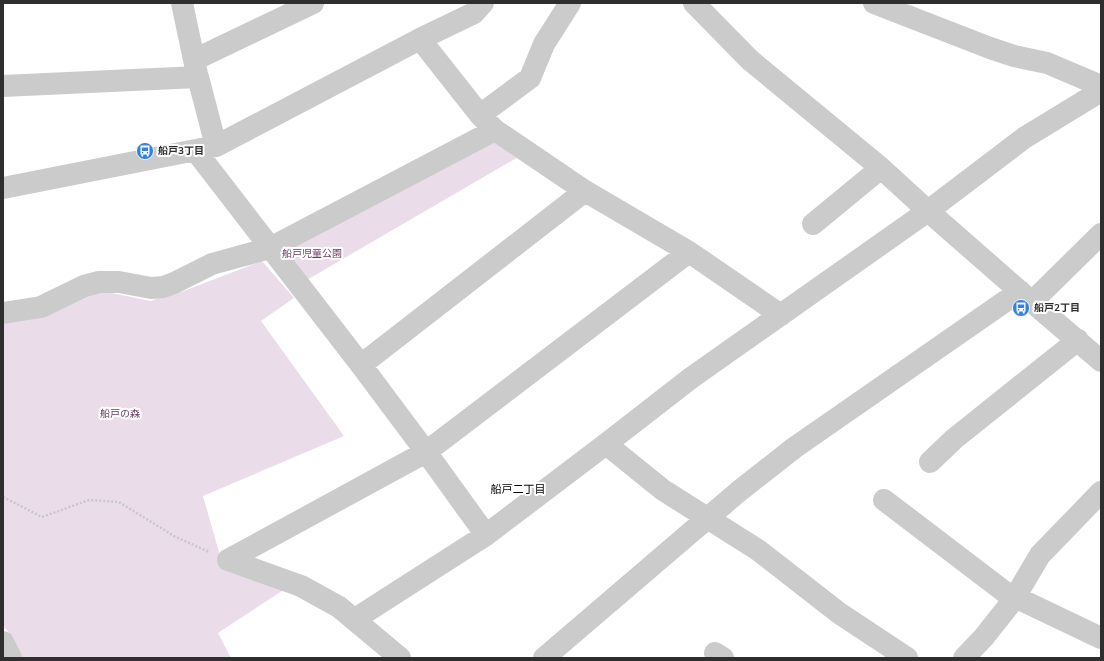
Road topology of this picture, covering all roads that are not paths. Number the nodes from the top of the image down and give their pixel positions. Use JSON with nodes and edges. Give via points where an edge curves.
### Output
{"nodes":[{"id":1,"x":182,"y":3,"type":"edge"},
{"id":2,"x":313,"y":3,"type":"edge"},
{"id":3,"x":570,"y":3,"type":"edge"},
{"id":4,"x":694,"y":3,"type":"edge"},
{"id":5,"x":874,"y":3,"type":"edge"},
{"id":6,"x":475,"y":6,"type":"edge"},
{"id":7,"x":420,"y":40,"type":"junction"},
{"id":8,"x":196,"y":68,"type":"junction"},
{"id":9,"x":3,"y":86,"type":"edge"},
{"id":10,"x":1101,"y":86,"type":"edge"},
{"id":11,"x":1101,"y":91,"type":"edge"},
{"id":12,"x":487,"y":123,"type":"junction"},
{"id":13,"x":216,"y":146,"type":"junction"},
{"id":14,"x":194,"y":150,"type":"junction"},
{"id":15,"x":881,"y":168,"type":"junction"},
{"id":16,"x":3,"y":188,"type":"edge"},
{"id":17,"x":585,"y":191,"type":"junction"},
{"id":18,"x":928,"y":211,"type":"junction"},
{"id":19,"x":813,"y":224,"type":"dead end"},
{"id":20,"x":1101,"y":234,"type":"edge"},
{"id":21,"x":270,"y":248,"type":"junction"},
{"id":22,"x":689,"y":252,"type":"junction"},
{"id":23,"x":1026,"y":297,"type":"junction"},
{"id":24,"x":3,"y":313,"type":"edge"},
{"id":25,"x":781,"y":315,"type":"junction"},
{"id":26,"x":1078,"y":340,"type":"junction"},
{"id":27,"x":1101,"y":361,"type":"edge"},
{"id":28,"x":361,"y":365,"type":"junction"},
{"id":29,"x":606,"y":444,"type":"junction"},
{"id":30,"x":426,"y":452,"type":"junction"},
{"id":31,"x":930,"y":462,"type":"dead end"},
{"id":32,"x":1101,"y":492,"type":"edge"},
{"id":33,"x":884,"y":500,"type":"dead end"},
{"id":34,"x":708,"y":518,"type":"junction"},
{"id":35,"x":486,"y":535,"type":"junction"},
{"id":36,"x":1015,"y":598,"type":"junction"},
{"id":37,"x":355,"y":619,"type":"junction"},
{"id":38,"x":1101,"y":638,"type":"edge"},
{"id":39,"x":3,"y":642,"type":"edge"},
{"id":40,"x":393,"y":656,"type":"edge"},
{"id":41,"x":11,"y":658,"type":"edge"},
{"id":42,"x":544,"y":658,"type":"edge"},
{"id":43,"x":907,"y":658,"type":"edge"},
{"id":44,"x":964,"y":658,"type":"edge"}],
"edges":[{"from":1,"to":8,"type":"street"},
{"from":2,"to":8,"type":"street"},
{"from":3,"to":12,"type":"street","via":[[544,44],[530,78]]},
{"from":4,"to":15,"type":"street","via":[[750,60]]},
{"from":5,"to":10,"type":"street","via":[[1002,52],[1047,63]]},
{"from":6,"to":7,"type":"street"},
{"from":7,"to":12,"type":"street"},
{"from":7,"to":13,"type":"street"},
{"from":8,"to":9,"type":"street"},
{"from":8,"to":13,"type":"street"},
{"from":11,"to":18,"type":"street","via":[[1024,138]]},
{"from":12,"to":17,"type":"street"},
{"from":12,"to":21,"type":"street"},
{"from":13,"to":14,"type":"street"},
{"from":14,"to":16,"type":"street"},
{"from":14,"to":21,"type":"street"},
{"from":15,"to":18,"type":"street"},
{"from":15,"to":19,"type":"street"},
{"from":17,"to":22,"type":"street"},
{"from":17,"to":28,"type":"street"},
{"from":18,"to":23,"type":"street"},
{"from":18,"to":25,"type":"street"},
{"from":20,"to":23,"type":"street"},
{"from":21,"to":24,"type":"street","via":[[212,264],[163,287],[99,282],[84,286],[41,307]]},
{"from":21,"to":28,"type":"street"},
{"from":22,"to":25,"type":"street"},
{"from":22,"to":30,"type":"street"},
{"from":23,"to":26,"type":"street"},
{"from":23,"to":34,"type":"street","via":[[794,448]]},
{"from":25,"to":29,"type":"street","via":[[691,378]]},
{"from":26,"to":27,"type":"street"},
{"from":26,"to":31,"type":"street","via":[[954,439]]},
{"from":28,"to":30,"type":"street"},
{"from":29,"to":34,"type":"street","via":[[663,490]]},
{"from":29,"to":35,"type":"street"},
{"from":30,"to":35,"type":"street"},
{"from":30,"to":37,"type":"street","via":[[228,560],[301,586],[340,607]]},
{"from":32,"to":36,"type":"street","via":[[1040,555]]},
{"from":33,"to":36,"type":"street"},
{"from":34,"to":42,"type":"street"},
{"from":34,"to":43,"type":"street","via":[[758,550],[839,613]]},
{"from":35,"to":37,"type":"street"},
{"from":36,"to":38,"type":"street"},
{"from":36,"to":44,"type":"street"},
{"from":37,"to":40,"type":"street"},
{"from":39,"to":41,"type":"street"}]}
